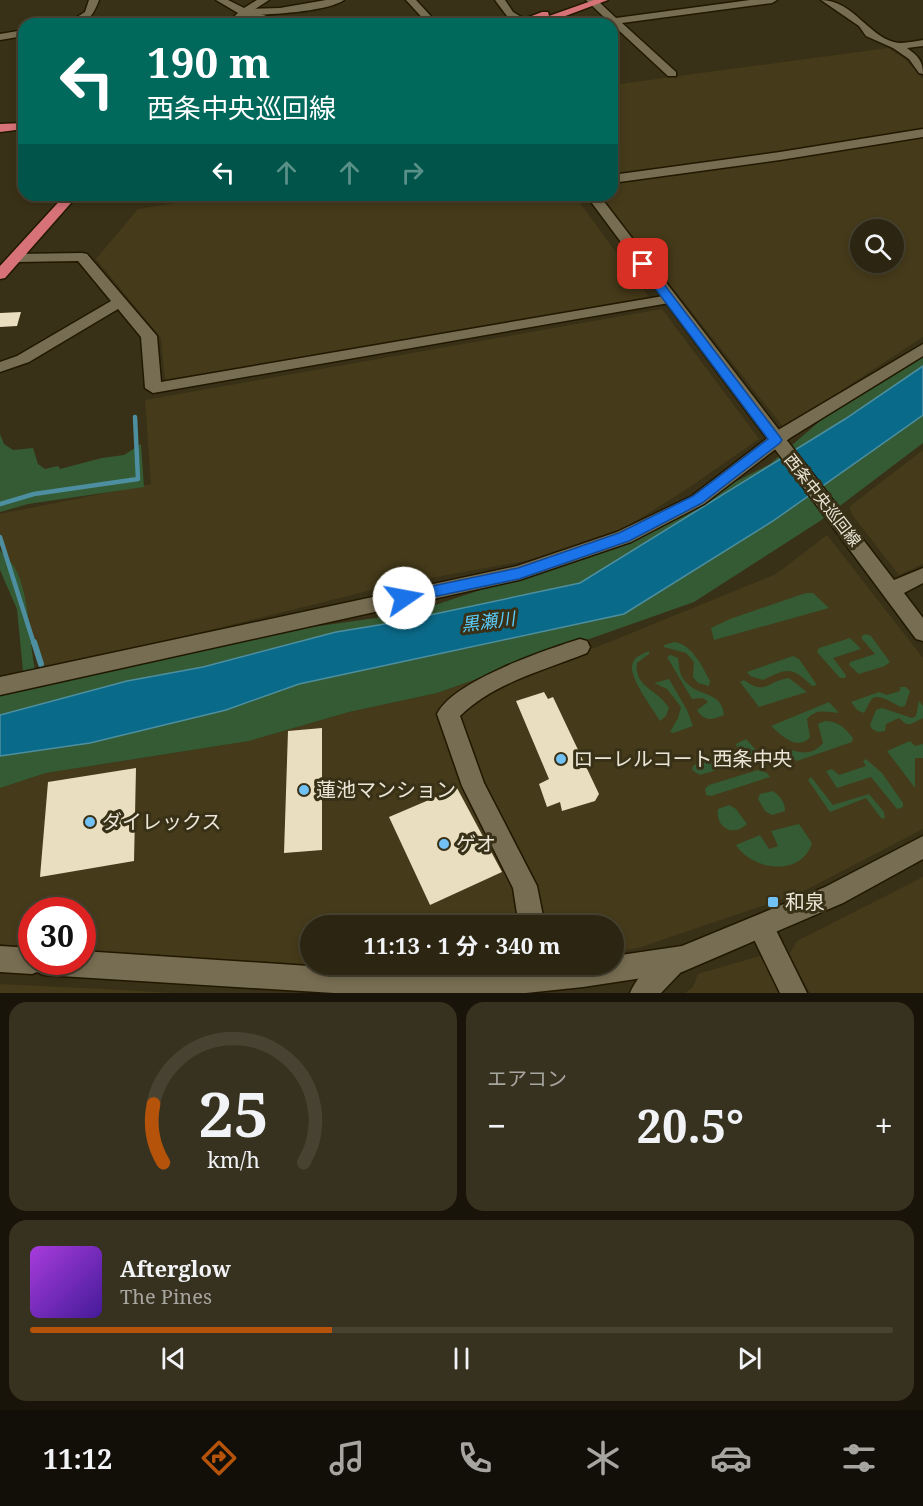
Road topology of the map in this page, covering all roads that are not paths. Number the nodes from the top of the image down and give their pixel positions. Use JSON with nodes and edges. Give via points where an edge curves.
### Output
{"nodes":[{"id":1,"x":94,"y":0,"type":"edge"},
{"id":2,"x":221,"y":0,"type":"edge"},
{"id":3,"x":264,"y":0,"type":"edge"},
{"id":4,"x":339,"y":0,"type":"edge"},
{"id":5,"x":411,"y":0,"type":"edge"},
{"id":6,"x":500,"y":0,"type":"edge"},
{"id":7,"x":583,"y":0,"type":"edge"},
{"id":8,"x":772,"y":0,"type":"edge"},
{"id":9,"x":826,"y":0,"type":"edge"},
{"id":10,"x":596,"y":1,"type":"edge"},
{"id":11,"x":244,"y":12,"type":"junction"},
{"id":12,"x":82,"y":18,"type":"edge"},
{"id":13,"x":238,"y":18,"type":"edge"},
{"id":14,"x":264,"y":18,"type":"edge"},
{"id":15,"x":427,"y":18,"type":"edge"},
{"id":16,"x":514,"y":18,"type":"edge"},
{"id":17,"x":534,"y":18,"type":"edge"},
{"id":18,"x":551,"y":18,"type":"edge"},
{"id":19,"x":610,"y":18,"type":"edge"},
{"id":20,"x":618,"y":20,"type":"edge"},
{"id":21,"x":618,"y":26,"type":"edge"},
{"id":22,"x":18,"y":34,"type":"edge"},
{"id":23,"x":0,"y":37,"type":"edge"},
{"id":24,"x":923,"y":43,"type":"edge"},
{"id":25,"x":897,"y":46,"type":"junction"},
{"id":26,"x":923,"y":71,"type":"edge"},
{"id":27,"x":672,"y":74,"type":"dead end"},
{"id":28,"x":18,"y":126,"type":"edge"},
{"id":29,"x":0,"y":128,"type":"edge"},
{"id":30,"x":923,"y":133,"type":"edge"},
{"id":31,"x":18,"y":134,"type":"edge"},
{"id":32,"x":0,"y":135,"type":"edge"},
{"id":33,"x":618,"y":178,"type":"edge"},
{"id":34,"x":67,"y":201,"type":"edge"},
{"id":35,"x":596,"y":201,"type":"edge"},
{"id":36,"x":16,"y":258,"type":"junction"},
{"id":37,"x":0,"y":275,"type":"edge"},
{"id":38,"x":669,"y":299,"type":"junction"},
{"id":39,"x":120,"y":302,"type":"junction"},
{"id":40,"x":923,"y":349,"type":"edge"},
{"id":41,"x":0,"y":367,"type":"edge"},
{"id":42,"x":775,"y":440,"type":"junction"},
{"id":43,"x":923,"y":575,"type":"edge"},
{"id":44,"x":891,"y":590,"type":"junction"},
{"id":45,"x":923,"y":633,"type":"edge"},
{"id":46,"x":580,"y":647,"type":"dead end"},
{"id":47,"x":0,"y":686,"type":"edge"},
{"id":48,"x":923,"y":847,"type":"edge"},
{"id":49,"x":530,"y":915,"type":"edge"},
{"id":50,"x":761,"y":927,"type":"junction"},
{"id":51,"x":0,"y":958,"type":"edge"},
{"id":52,"x":18,"y":960,"type":"edge"},
{"id":53,"x":674,"y":961,"type":"junction"},
{"id":54,"x":96,"y":965,"type":"edge"},
{"id":55,"x":624,"y":965,"type":"edge"},
{"id":56,"x":518,"y":975,"type":"edge"},
{"id":57,"x":643,"y":993,"type":"edge"},
{"id":58,"x":794,"y":993,"type":"edge"}],
"edges":[{"from":1,"to":12,"type":"street","via":[[89,14]]},
{"from":2,"to":11,"type":"street"},
{"from":3,"to":11,"type":"street"},
{"from":4,"to":11,"type":"street","via":[[268,13]]},
{"from":5,"to":15,"type":"street"},
{"from":6,"to":16,"type":"street"},
{"from":7,"to":17,"type":"highway"},
{"from":8,"to":20,"type":"street"},
{"from":9,"to":25,"type":"street","via":[[863,24],[870,34]]},
{"from":10,"to":18,"type":"highway"},
{"from":10,"to":19,"type":"street"},
{"from":11,"to":13,"type":"street"},
{"from":11,"to":14,"type":"street"},
{"from":21,"to":27,"type":"street"},
{"from":22,"to":23,"type":"street"},
{"from":24,"to":25,"type":"street"},
{"from":25,"to":26,"type":"street"},
{"from":28,"to":29,"type":"highway"},
{"from":30,"to":33,"type":"street"},
{"from":31,"to":32,"type":"highway"},
{"from":34,"to":36,"type":"highway"},
{"from":35,"to":38,"type":"street","name":"西条中央巡回線"},
{"from":36,"to":37,"type":"highway"},
{"from":36,"to":39,"type":"street","via":[[82,257]]},
{"from":38,"to":39,"type":"street","via":[[153,388],[149,336]]},
{"from":38,"to":42,"type":"street","name":"西条中央巡回線"},
{"from":39,"to":41,"type":"street","via":[[23,359]]},
{"from":40,"to":42,"type":"street"},
{"from":42,"to":44,"type":"street","name":"西条中央巡回線"},
{"from":42,"to":47,"type":"street","via":[[698,500],[624,537],[519,573]]},
{"from":43,"to":44,"type":"street"},
{"from":44,"to":45,"type":"street","name":"西条中央巡回線"},
{"from":46,"to":49,"type":"street","via":[[476,691],[458,701],[448,714],[473,786],[525,886]]},
{"from":48,"to":50,"type":"street","via":[[834,895]]},
{"from":50,"to":53,"type":"street"},
{"from":50,"to":58,"type":"street"},
{"from":51,"to":52,"type":"street"},
{"from":53,"to":55,"type":"street"},
{"from":53,"to":57,"type":"street"},
{"from":54,"to":56,"type":"street","via":[[453,984]]}]}
